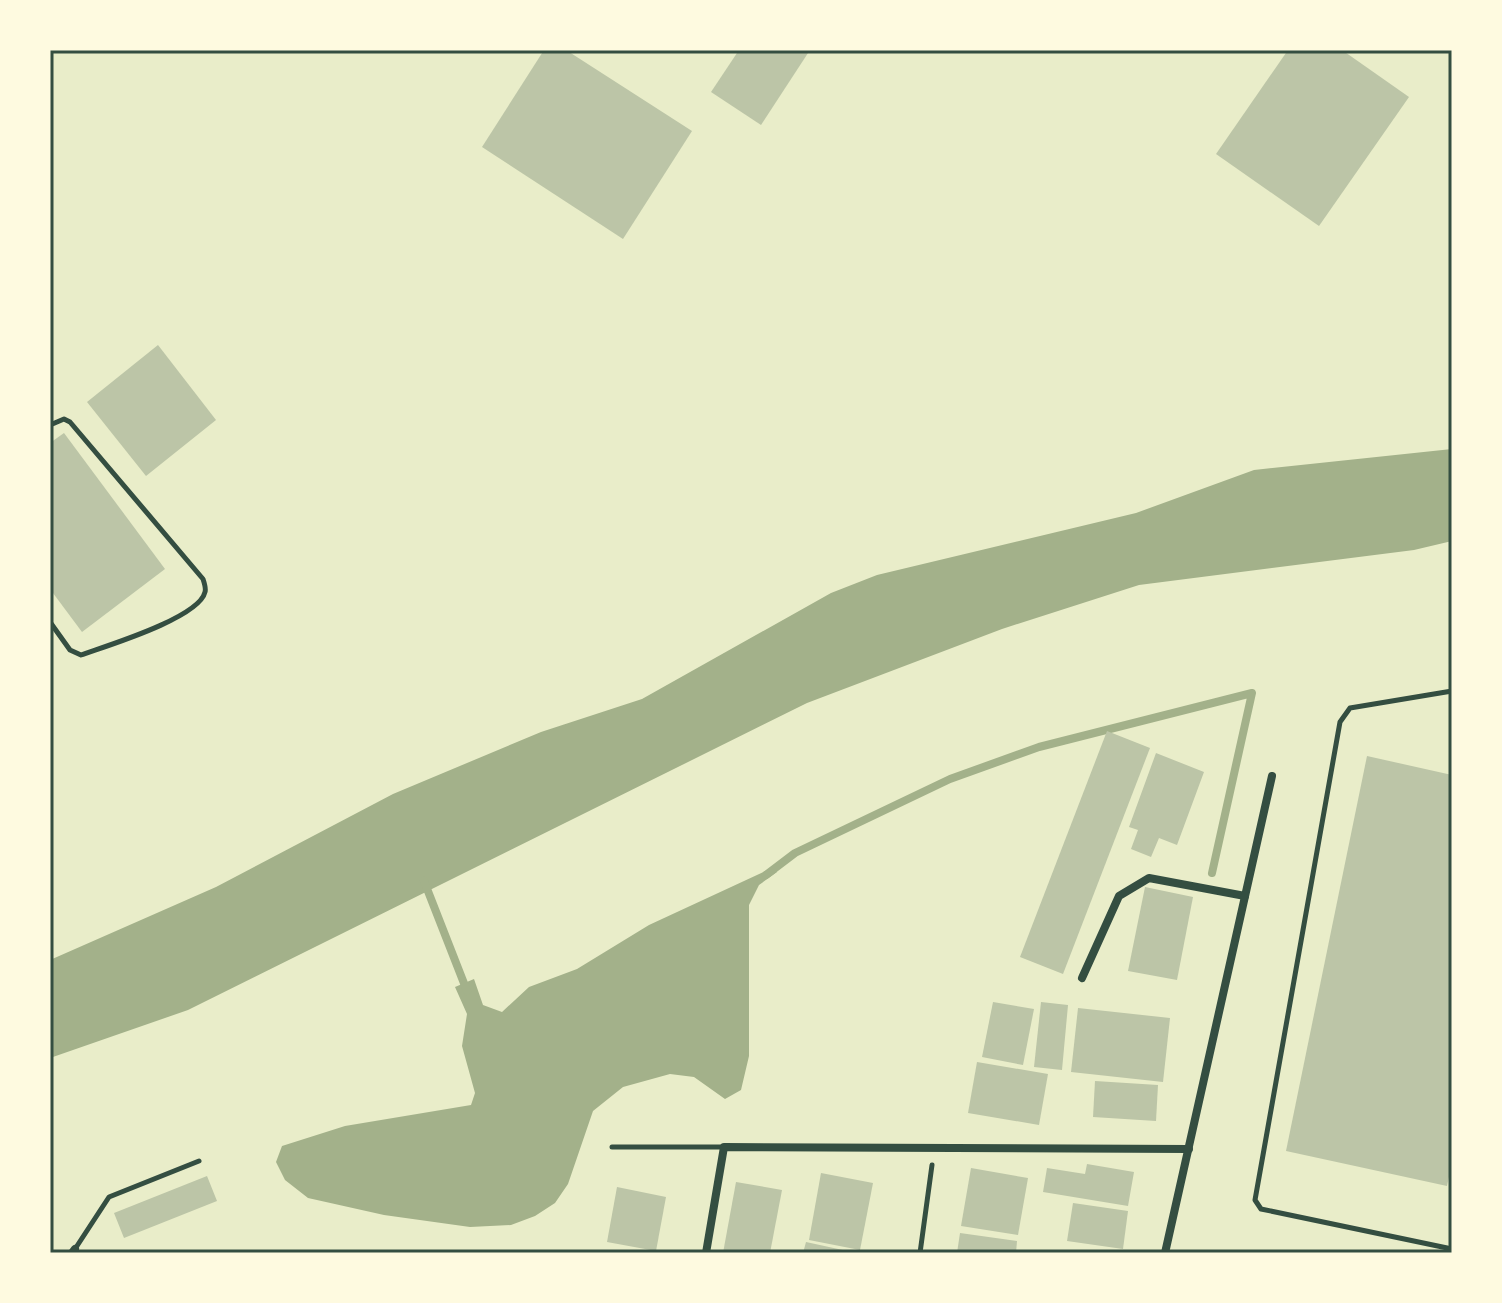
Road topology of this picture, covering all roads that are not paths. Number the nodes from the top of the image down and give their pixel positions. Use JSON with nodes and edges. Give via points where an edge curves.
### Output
{"nodes":[{"id":1,"x":50,"y":425,"type":"edge"},
{"id":2,"x":50,"y":622,"type":"edge"},
{"id":3,"x":1452,"y":691,"type":"edge"},
{"id":4,"x":1272,"y":776,"type":"dead end"},
{"id":5,"x":1245,"y":896,"type":"junction"},
{"id":6,"x":1082,"y":978,"type":"dead end"},
{"id":7,"x":612,"y":1147,"type":"dead end"},
{"id":8,"x":724,"y":1147,"type":"junction"},
{"id":9,"x":1189,"y":1149,"type":"junction"},
{"id":10,"x":199,"y":1161,"type":"dead end"},
{"id":11,"x":1452,"y":1249,"type":"edge"},
{"id":12,"x":73,"y":1251,"type":"edge"},
{"id":13,"x":706,"y":1253,"type":"edge"},
{"id":14,"x":1165,"y":1253,"type":"edge"}],
"edges":[{"from":1,"to":2,"type":"lane","via":[[70,422],[203,579],[206,590],[200,601],[157,629],[81,655],[70,650]]},
{"from":3,"to":11,"type":"lane","via":[[1350,708],[1340,722],[1255,1200],[1261,1209]]},
{"from":4,"to":5,"type":"street"},
{"from":5,"to":6,"type":"street","via":[[1149,878],[1119,896]]},
{"from":5,"to":9,"type":"street"},
{"from":7,"to":8,"type":"lane"},
{"from":8,"to":9,"type":"street"},
{"from":8,"to":13,"type":"street"},
{"from":9,"to":14,"type":"street"},
{"from":10,"to":12,"type":"lane","via":[[109,1197]]}]}
